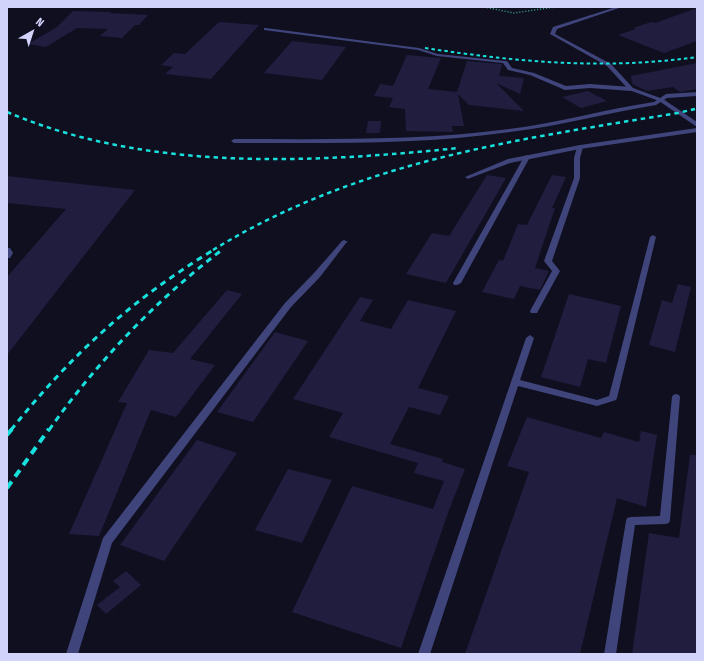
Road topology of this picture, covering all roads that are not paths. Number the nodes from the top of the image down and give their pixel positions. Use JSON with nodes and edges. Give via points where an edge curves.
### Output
{"nodes":[{"id":1,"x":620,"y":7,"type":"edge"},
{"id":2,"x":266,"y":29,"type":"dead end"},
{"id":3,"x":631,"y":89,"type":"junction"},
{"id":4,"x":697,"y":94,"type":"edge"},
{"id":5,"x":661,"y":100,"type":"junction"},
{"id":6,"x":697,"y":125,"type":"edge"},
{"id":7,"x":697,"y":130,"type":"edge"},
{"id":8,"x":234,"y":141,"type":"dead end"},
{"id":9,"x":580,"y":147,"type":"junction"},
{"id":10,"x":527,"y":157,"type":"junction"},
{"id":11,"x":468,"y":177,"type":"dead end"},
{"id":12,"x":653,"y":237,"type":"dead end"},
{"id":13,"x":344,"y":242,"type":"dead end"},
{"id":14,"x":7,"y":250,"type":"edge"},
{"id":15,"x":7,"y":256,"type":"edge"},
{"id":16,"x":457,"y":282,"type":"dead end"},
{"id":17,"x":534,"y":311,"type":"dead end"},
{"id":18,"x":530,"y":338,"type":"dead end"},
{"id":19,"x":515,"y":382,"type":"junction"},
{"id":20,"x":676,"y":397,"type":"dead end"},
{"id":21,"x":72,"y":654,"type":"edge"},
{"id":22,"x":424,"y":654,"type":"edge"},
{"id":23,"x":610,"y":654,"type":"edge"}],
"edges":[{"from":1,"to":3,"type":"street","via":[[555,28],[552,34],[609,64]]},
{"from":2,"to":3,"type":"street","via":[[419,49],[437,55],[505,62],[510,69],[532,74],[565,88],[590,86]]},
{"from":3,"to":5,"type":"street"},
{"from":4,"to":5,"type":"street","via":[[666,96]]},
{"from":5,"to":6,"type":"street"},
{"from":5,"to":8,"type":"street","via":[[541,126],[489,133],[372,141]]},
{"from":7,"to":9,"type":"street"},
{"from":9,"to":10,"type":"street"},
{"from":9,"to":17,"type":"street","via":[[577,178],[548,261],[556,271]]},
{"from":10,"to":11,"type":"street","via":[[492,166]]},
{"from":10,"to":16,"type":"street"},
{"from":12,"to":19,"type":"street","via":[[613,398],[597,403]]},
{"from":13,"to":21,"type":"street","via":[[288,305],[107,541]]},
{"from":14,"to":15,"type":"street"},
{"from":18,"to":19,"type":"street"},
{"from":19,"to":22,"type":"street"},
{"from":20,"to":23,"type":"street","via":[[665,520],[631,521]]}]}
